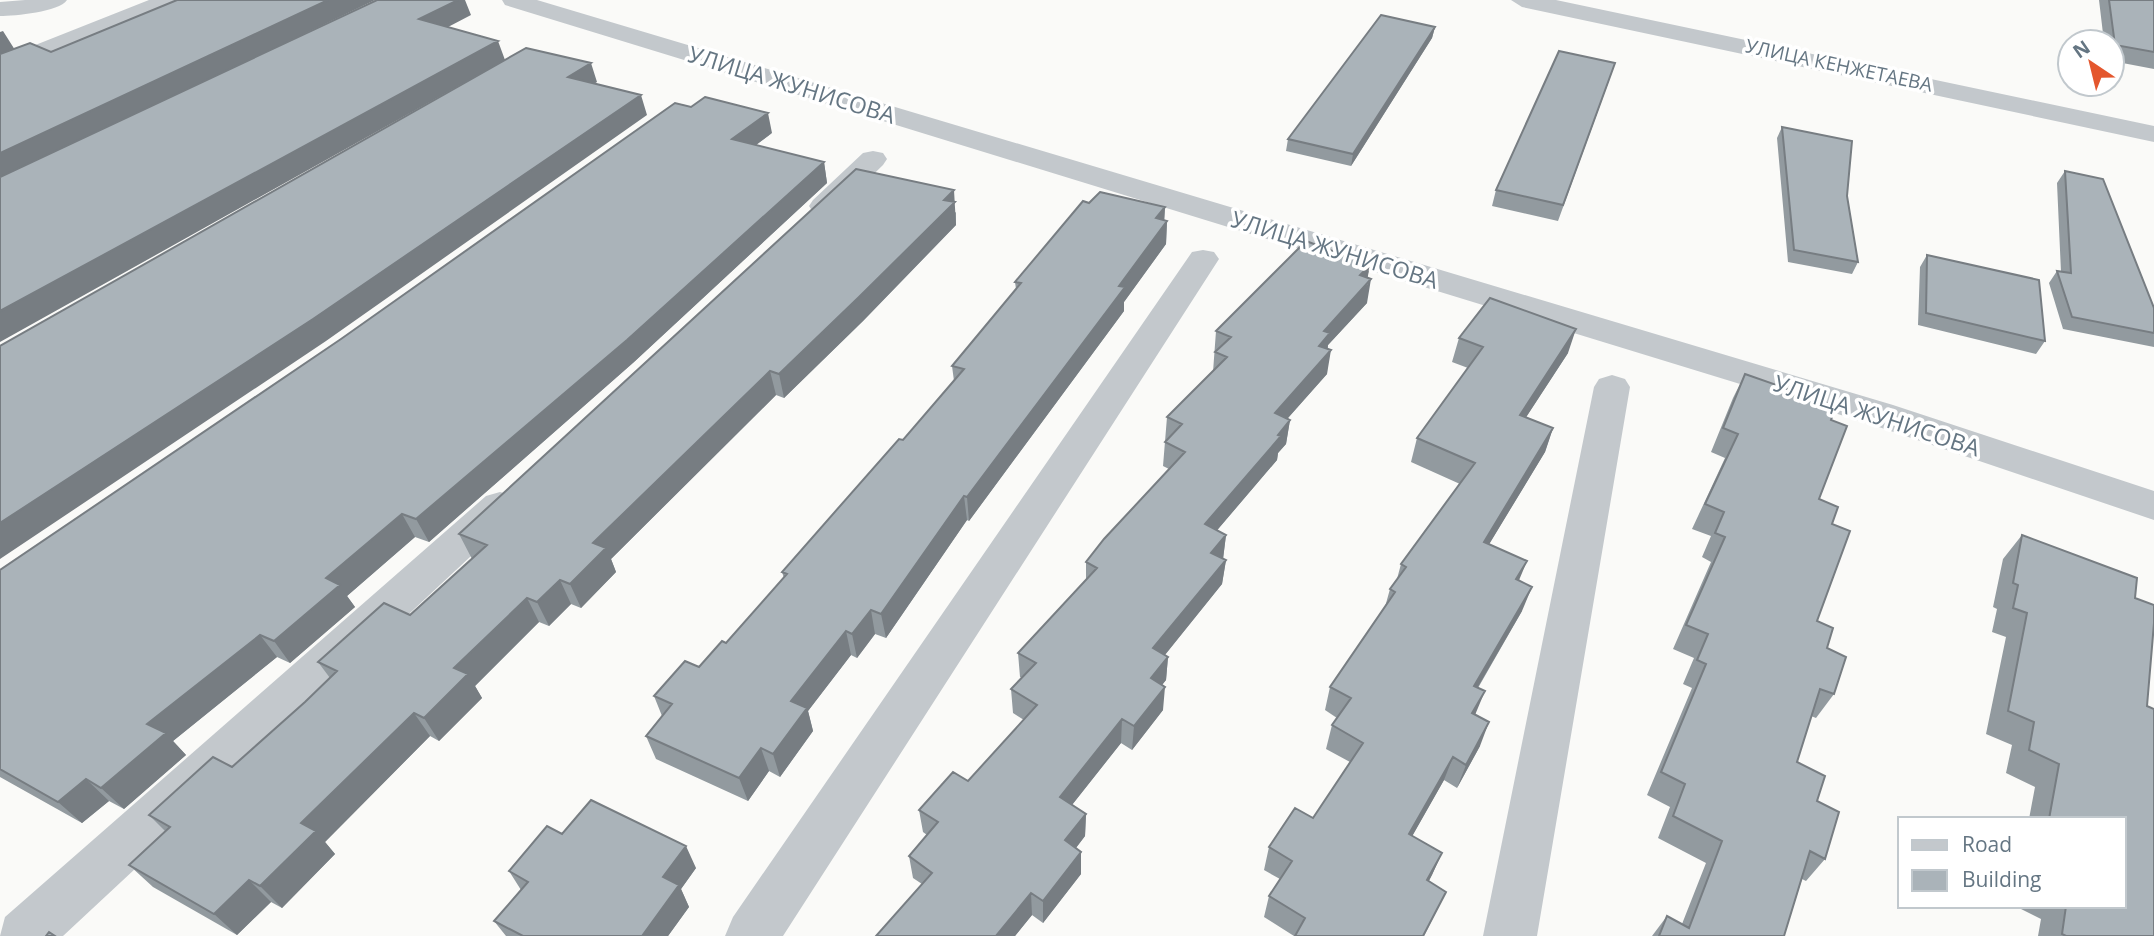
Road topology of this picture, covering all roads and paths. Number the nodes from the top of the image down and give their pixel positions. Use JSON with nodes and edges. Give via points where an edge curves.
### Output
{"nodes":[{"id":1,"x":55,"y":0,"type":"edge"},
{"id":2,"x":145,"y":0,"type":"edge"},
{"id":3,"x":169,"y":0,"type":"edge"},
{"id":4,"x":513,"y":0,"type":"edge"},
{"id":5,"x":1522,"y":0,"type":"edge"},
{"id":6,"x":0,"y":9,"type":"edge"},
{"id":7,"x":0,"y":58,"type":"edge"},
{"id":8,"x":0,"y":68,"type":"edge"},
{"id":9,"x":2154,"y":134,"type":"edge"},
{"id":10,"x":873,"y":159,"type":"dead end"},
{"id":11,"x":795,"y":233,"type":"edge"},
{"id":12,"x":1203,"y":259,"type":"dead end"},
{"id":13,"x":1612,"y":387,"type":"dead end"},
{"id":14,"x":525,"y":483,"type":"edge"},
{"id":15,"x":2154,"y":506,"type":"edge"},
{"id":16,"x":24,"y":936,"type":"edge"},
{"id":17,"x":752,"y":936,"type":"edge"},
{"id":18,"x":1510,"y":936,"type":"edge"}],
"edges":[{"from":1,"to":6,"type":"street"},
{"from":2,"to":7,"type":"street","via":[[112,6]]},
{"from":3,"to":8,"type":"street"},
{"from":4,"to":15,"type":"street","name":"УЛИЦА ЖУНИСОВА","via":[[1855,406]]},
{"from":5,"to":9,"type":"street","name":"УЛИЦА КЕНЖЕТАЕВА"},
{"from":10,"to":11,"type":"street"},
{"from":12,"to":17,"type":"street"},
{"from":13,"to":18,"type":"street"},
{"from":14,"to":16,"type":"street"}]}
